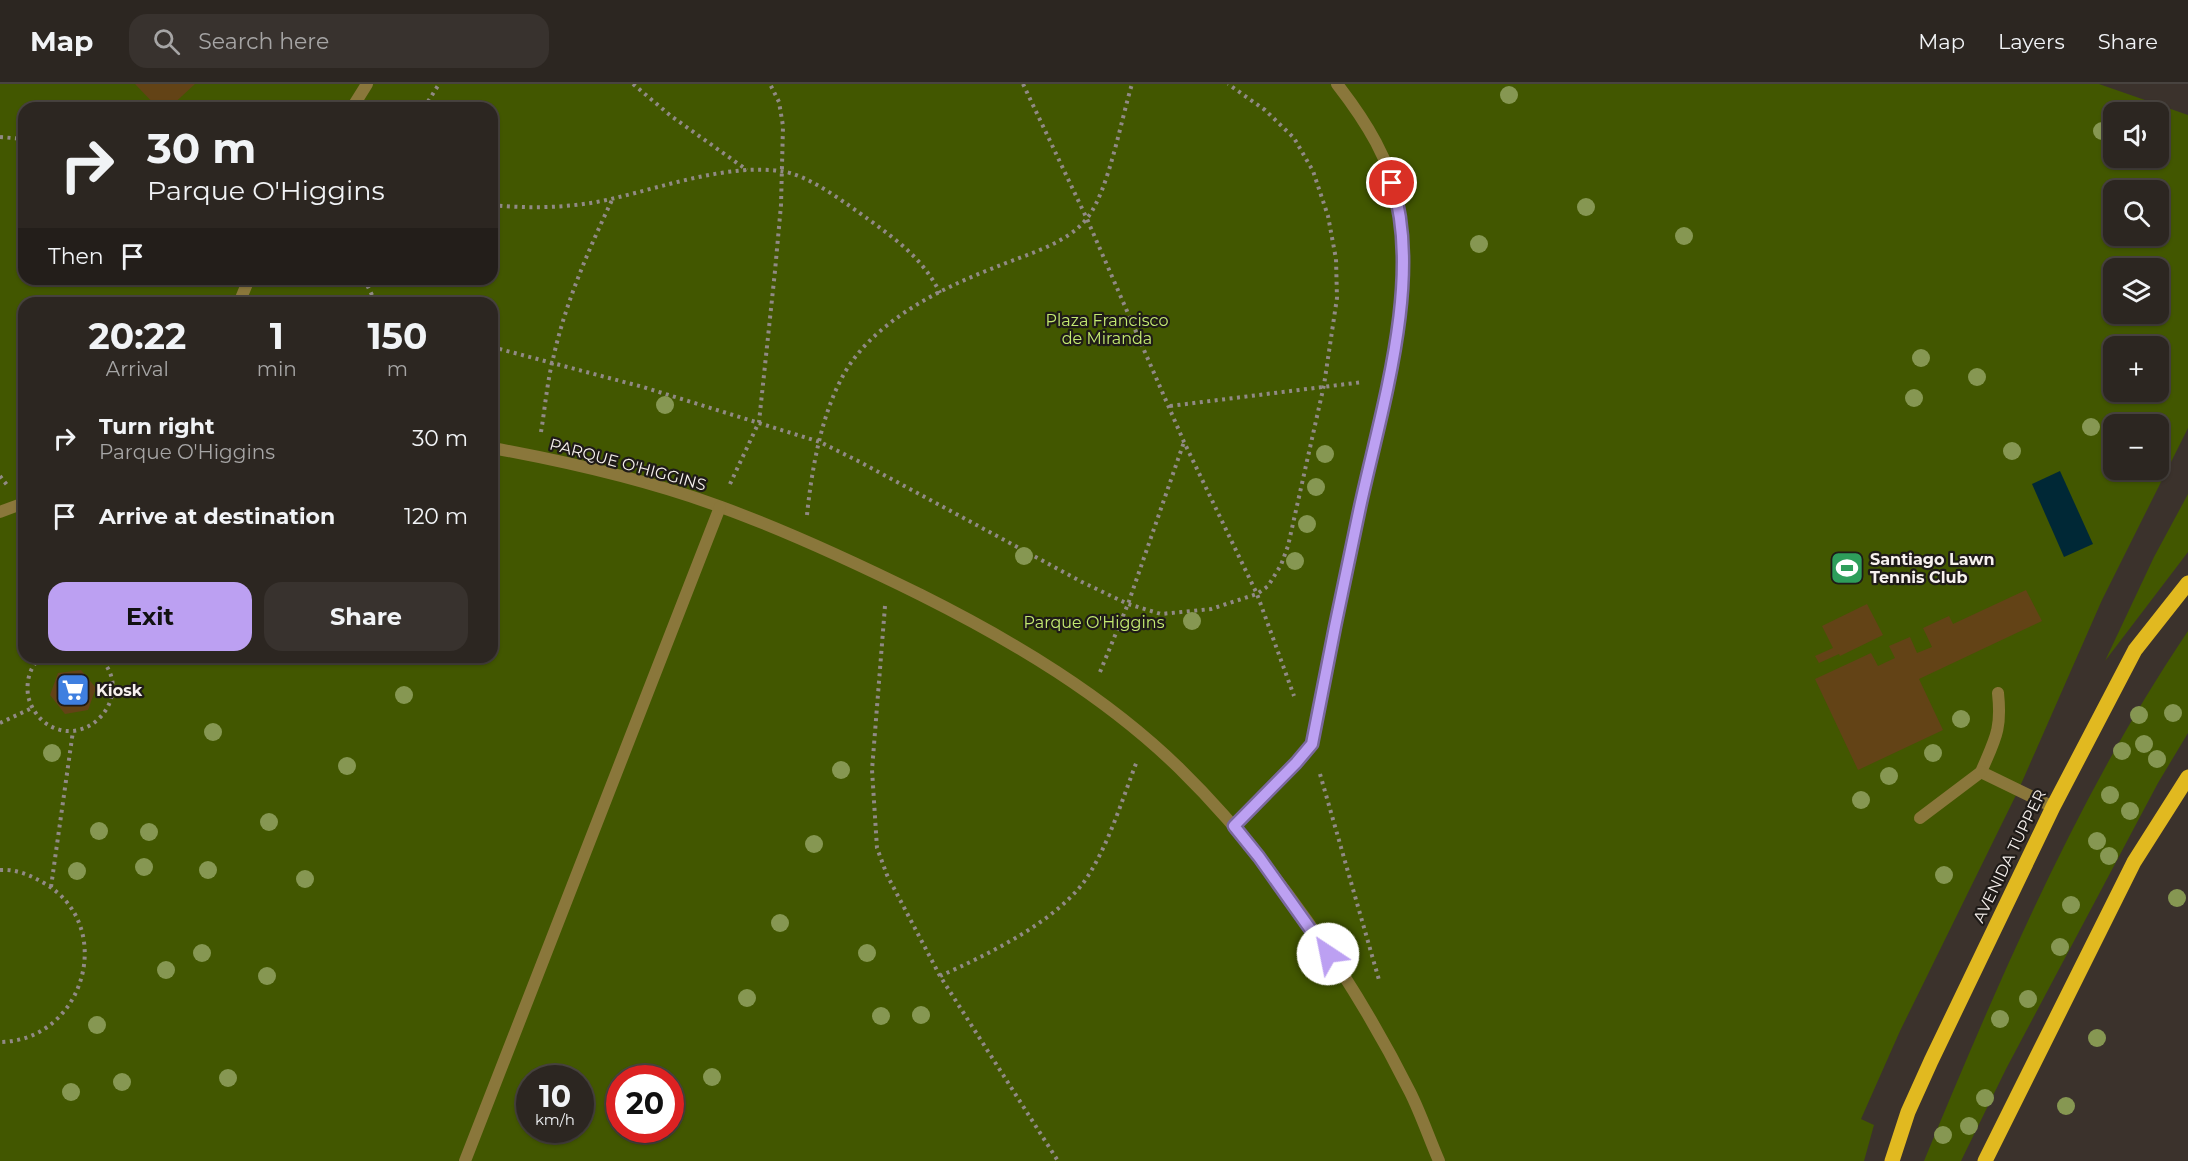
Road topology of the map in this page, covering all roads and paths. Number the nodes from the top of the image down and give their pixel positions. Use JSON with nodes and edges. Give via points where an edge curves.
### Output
{"nodes":[{"id":1,"x":367,"y":84,"type":"edge"},
{"id":2,"x":439,"y":84,"type":"edge"},
{"id":3,"x":633,"y":84,"type":"edge"},
{"id":4,"x":770,"y":84,"type":"edge"},
{"id":5,"x":1023,"y":84,"type":"edge"},
{"id":6,"x":1132,"y":84,"type":"edge"},
{"id":7,"x":1228,"y":84,"type":"edge"},
{"id":8,"x":1336,"y":84,"type":"edge"},
{"id":9,"x":356,"y":102,"type":"edge"},
{"id":10,"x":428,"y":102,"type":"edge"},
{"id":11,"x":0,"y":137,"type":"edge"},
{"id":12,"x":18,"y":138,"type":"edge"},
{"id":13,"x":747,"y":170,"type":"junction"},
{"id":14,"x":782,"y":171,"type":"junction"},
{"id":15,"x":612,"y":199,"type":"junction"},
{"id":16,"x":498,"y":205,"type":"edge"},
{"id":17,"x":1087,"y":219,"type":"junction"},
{"id":18,"x":940,"y":293,"type":"junction"},
{"id":19,"x":498,"y":348,"type":"edge"},
{"id":20,"x":552,"y":361,"type":"junction"},
{"id":21,"x":1388,"y":380,"type":"junction"},
{"id":22,"x":1324,"y":385,"type":"junction"},
{"id":23,"x":1170,"y":406,"type":"junction"},
{"id":24,"x":759,"y":422,"type":"junction"},
{"id":25,"x":819,"y":442,"type":"junction"},
{"id":26,"x":1184,"y":442,"type":"junction"},
{"id":27,"x":498,"y":449,"type":"edge"},
{"id":28,"x":538,"y":456,"type":"junction"},
{"id":29,"x":18,"y":505,"type":"edge"},
{"id":30,"x":720,"y":507,"type":"junction"},
{"id":31,"x":0,"y":512,"type":"edge"},
{"id":32,"x":804,"y":540,"type":"junction"},
{"id":33,"x":887,"y":578,"type":"junction"},
{"id":34,"x":2188,"y":583,"type":"edge"},
{"id":35,"x":1257,"y":594,"type":"junction"},
{"id":36,"x":1128,"y":604,"type":"junction"},
{"id":37,"x":36,"y":663,"type":"edge"},
{"id":38,"x":103,"y":663,"type":"edge"},
{"id":39,"x":1998,"y":693,"type":"dead end"},
{"id":40,"x":1090,"y":694,"type":"junction"},
{"id":41,"x":1296,"y":701,"type":"dead end"},
{"id":42,"x":32,"y":708,"type":"junction"},
{"id":43,"x":0,"y":723,"type":"edge"},
{"id":44,"x":73,"y":731,"type":"junction"},
{"id":45,"x":1144,"y":739,"type":"junction"},
{"id":46,"x":1312,"y":744,"type":"junction"},
{"id":47,"x":1981,"y":772,"type":"junction"},
{"id":48,"x":2188,"y":777,"type":"edge"},
{"id":49,"x":2053,"y":807,"type":"junction"},
{"id":50,"x":1920,"y":818,"type":"dead end"},
{"id":51,"x":1234,"y":826,"type":"junction"},
{"id":52,"x":0,"y":870,"type":"edge"},
{"id":53,"x":51,"y":887,"type":"junction"},
{"id":54,"x":940,"y":976,"type":"junction"},
{"id":55,"x":1379,"y":981,"type":"dead end"},
{"id":56,"x":0,"y":1042,"type":"edge"},
{"id":57,"x":465,"y":1161,"type":"edge"},
{"id":58,"x":1058,"y":1161,"type":"edge"},
{"id":59,"x":1438,"y":1161,"type":"edge"},
{"id":60,"x":1892,"y":1161,"type":"edge"},
{"id":61,"x":1985,"y":1161,"type":"edge"}],
"edges":[{"from":1,"to":9,"type":"lane"},
{"from":2,"to":10,"type":"path"},
{"from":3,"to":13,"type":"path"},
{"from":4,"to":14,"type":"path","via":[[779,102],[783,126]]},
{"from":5,"to":17,"type":"path"},
{"from":6,"to":17,"type":"path","via":[[1104,184]]},
{"from":7,"to":22,"type":"path","via":[[1265,110],[1294,138],[1313,171],[1328,216],[1336,260],[1336,298]]},
{"from":8,"to":21,"type":"lane","via":[[1359,111],[1381,152],[1399,206],[1402,273]]},
{"from":11,"to":12,"type":"path"},
{"from":13,"to":14,"type":"path"},
{"from":13,"to":15,"type":"path"},
{"from":14,"to":18,"type":"path","via":[[809,181],[891,236],[925,267]]},
{"from":14,"to":24,"type":"path"},
{"from":15,"to":16,"type":"path","via":[[534,208]]},
{"from":15,"to":20,"type":"path","via":[[571,296]]},
{"from":17,"to":18,"type":"path","via":[[1066,236]]},
{"from":17,"to":23,"type":"path"},
{"from":18,"to":25,"type":"path","via":[[896,319],[855,357],[840,384]]},
{"from":19,"to":20,"type":"path"},
{"from":20,"to":24,"type":"path"},
{"from":20,"to":28,"type":"path"},
{"from":21,"to":22,"type":"path"},
{"from":21,"to":46,"type":"lane"},
{"from":22,"to":23,"type":"path"},
{"from":22,"to":35,"type":"path","via":[[1288,546],[1268,586]]},
{"from":23,"to":26,"type":"path"},
{"from":24,"to":25,"type":"path"},
{"from":24,"to":30,"type":"path"},
{"from":25,"to":32,"type":"path"},
{"from":25,"to":36,"type":"path"},
{"from":26,"to":35,"type":"path"},
{"from":26,"to":36,"type":"path"},
{"from":27,"to":28,"type":"lane","name":"PARQUE O'HIGGINS"},
{"from":28,"to":30,"type":"lane","name":"PARQUE O'HIGGINS","via":[[646,483]]},
{"from":29,"to":31,"type":"lane"},
{"from":30,"to":32,"type":"lane","name":"PARQUE O'HIGGINS"},
{"from":30,"to":57,"type":"lane"},
{"from":32,"to":33,"type":"lane","name":"PARQUE O'HIGGINS"},
{"from":33,"to":40,"type":"lane","name":"PARQUE O'HIGGINS","via":[[982,626]]},
{"from":33,"to":54,"type":"path","via":[[872,770],[877,848]]},
{"from":34,"to":49,"type":"main road","name":"AVENIDA TUPPER","via":[[2136,650]]},
{"from":35,"to":36,"type":"path","via":[[1211,609],[1161,614]]},
{"from":35,"to":41,"type":"path"},
{"from":36,"to":40,"type":"path"},
{"from":37,"to":42,"type":"path","via":[[27,683]]},
{"from":38,"to":44,"type":"path","via":[[113,686],[106,711],[86,728]]},
{"from":39,"to":47,"type":"lane","via":[[2001,719]]},
{"from":40,"to":45,"type":"lane","name":"PARQUE O'HIGGINS"},
{"from":42,"to":43,"type":"path"},
{"from":42,"to":44,"type":"path","via":[[49,726]]},
{"from":44,"to":53,"type":"path"},
{"from":45,"to":51,"type":"lane","name":"PARQUE O'HIGGINS","via":[[1178,767]]},
{"from":45,"to":54,"type":"path","via":[[1107,839],[1087,877],[1058,907],[1017,937]]},
{"from":46,"to":51,"type":"lane"},
{"from":46,"to":55,"type":"path"},
{"from":47,"to":49,"type":"lane"},
{"from":47,"to":50,"type":"lane"},
{"from":48,"to":61,"type":"main road","via":[[2134,862]]},
{"from":49,"to":60,"type":"main road","name":"AVENIDA TUPPER","via":[[1931,1061]]},
{"from":51,"to":59,"type":"lane","name":"PARQUE O'HIGGINS","via":[[1293,902],[1348,984],[1411,1094]]},
{"from":52,"to":53,"type":"path","via":[[30,875]]},
{"from":53,"to":56,"type":"path","via":[[70,906],[82,930],[86,956],[82,982],[70,1005],[52,1025],[29,1037]]},
{"from":54,"to":58,"type":"path"}]}
